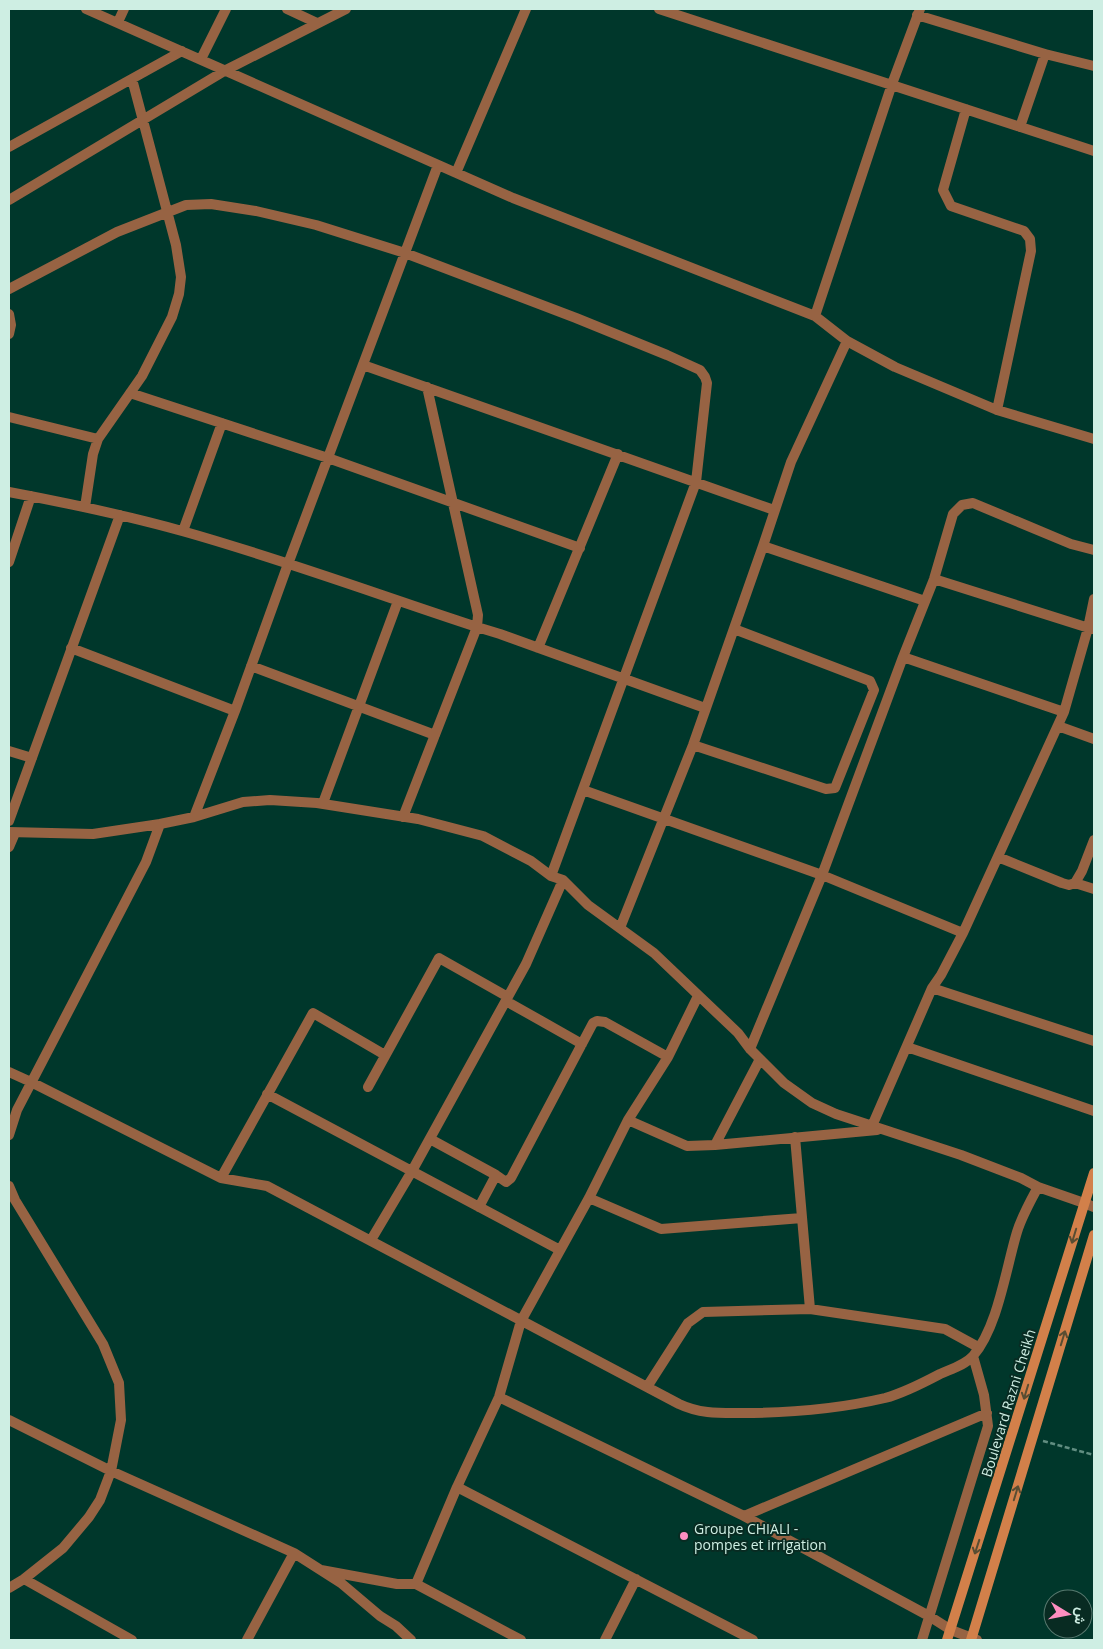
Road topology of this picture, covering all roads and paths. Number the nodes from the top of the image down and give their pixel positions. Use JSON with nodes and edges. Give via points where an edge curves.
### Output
{"nodes":[{"id":1,"x":86,"y":9,"type":"edge"},
{"id":2,"x":124,"y":9,"type":"edge"},
{"id":3,"x":226,"y":9,"type":"edge"},
{"id":4,"x":286,"y":9,"type":"edge"},
{"id":5,"x":346,"y":9,"type":"edge"},
{"id":6,"x":526,"y":9,"type":"edge"},
{"id":7,"x":659,"y":9,"type":"edge"},
{"id":8,"x":918,"y":12,"type":"edge"},
{"id":9,"x":118,"y":22,"type":"junction"},
{"id":10,"x":317,"y":24,"type":"junction"},
{"id":11,"x":182,"y":51,"type":"junction"},
{"id":12,"x":1045,"y":54,"type":"junction"},
{"id":13,"x":201,"y":59,"type":"junction"},
{"id":14,"x":1094,"y":66,"type":"edge"},
{"id":15,"x":226,"y":70,"type":"junction"},
{"id":16,"x":132,"y":79,"type":"junction"},
{"id":17,"x":892,"y":84,"type":"junction"},
{"id":18,"x":966,"y":109,"type":"junction"},
{"id":19,"x":143,"y":120,"type":"junction"},
{"id":20,"x":1020,"y":127,"type":"junction"},
{"id":21,"x":9,"y":147,"type":"edge"},
{"id":22,"x":1094,"y":151,"type":"edge"},
{"id":23,"x":438,"y":165,"type":"junction"},
{"id":24,"x":456,"y":173,"type":"junction"},
{"id":25,"x":9,"y":200,"type":"edge"},
{"id":26,"x":167,"y":212,"type":"junction"},
{"id":27,"x":405,"y":253,"type":"junction"},
{"id":28,"x":9,"y":289,"type":"edge"},
{"id":29,"x":9,"y":314,"type":"edge"},
{"id":30,"x":814,"y":316,"type":"junction"},
{"id":31,"x":9,"y":334,"type":"edge"},
{"id":32,"x":847,"y":341,"type":"junction"},
{"id":33,"x":363,"y":365,"type":"junction"},
{"id":34,"x":427,"y":387,"type":"junction"},
{"id":35,"x":130,"y":393,"type":"junction"},
{"id":36,"x":997,"y":410,"type":"junction"},
{"id":37,"x":9,"y":417,"type":"edge"},
{"id":38,"x":222,"y":423,"type":"junction"},
{"id":39,"x":98,"y":439,"type":"junction"},
{"id":40,"x":1094,"y":439,"type":"edge"},
{"id":41,"x":618,"y":454,"type":"junction"},
{"id":42,"x":328,"y":458,"type":"junction"},
{"id":43,"x":696,"y":482,"type":"junction"},
{"id":44,"x":9,"y":492,"type":"edge"},
{"id":45,"x":30,"y":496,"type":"junction"},
{"id":46,"x":454,"y":503,"type":"junction"},
{"id":47,"x":84,"y":507,"type":"junction"},
{"id":48,"x":774,"y":510,"type":"junction"},
{"id":49,"x":120,"y":515,"type":"junction"},
{"id":50,"x":183,"y":531,"type":"junction"},
{"id":51,"x":764,"y":546,"type":"junction"},
{"id":52,"x":580,"y":548,"type":"junction"},
{"id":53,"x":1094,"y":550,"type":"edge"},
{"id":54,"x":9,"y":562,"type":"edge"},
{"id":55,"x":288,"y":564,"type":"junction"},
{"id":56,"x":934,"y":579,"type":"junction"},
{"id":57,"x":1094,"y":599,"type":"edge"},
{"id":58,"x":398,"y":601,"type":"junction"},
{"id":59,"x":925,"y":601,"type":"junction"},
{"id":60,"x":478,"y":627,"type":"junction"},
{"id":61,"x":734,"y":629,"type":"junction"},
{"id":62,"x":1091,"y":629,"type":"edge"},
{"id":63,"x":71,"y":648,"type":"junction"},
{"id":64,"x":538,"y":648,"type":"junction"},
{"id":65,"x":903,"y":657,"type":"junction"},
{"id":66,"x":251,"y":666,"type":"junction"},
{"id":67,"x":624,"y":679,"type":"junction"},
{"id":68,"x":359,"y":707,"type":"junction"},
{"id":69,"x":705,"y":708,"type":"junction"},
{"id":70,"x":235,"y":711,"type":"junction"},
{"id":71,"x":1064,"y":712,"type":"junction"},
{"id":72,"x":1058,"y":726,"type":"junction"},
{"id":73,"x":435,"y":735,"type":"junction"},
{"id":74,"x":1094,"y":739,"type":"edge"},
{"id":75,"x":693,"y":745,"type":"junction"},
{"id":76,"x":9,"y":751,"type":"edge"},
{"id":77,"x":32,"y":758,"type":"junction"},
{"id":78,"x":582,"y":790,"type":"junction"},
{"id":79,"x":323,"y":804,"type":"junction"},
{"id":80,"x":194,"y":817,"type":"junction"},
{"id":81,"x":403,"y":817,"type":"junction"},
{"id":82,"x":663,"y":818,"type":"junction"},
{"id":83,"x":9,"y":821,"type":"edge"},
{"id":84,"x":160,"y":824,"type":"junction"},
{"id":85,"x":12,"y":832,"type":"edge"},
{"id":86,"x":1094,"y":840,"type":"edge"},
{"id":87,"x":9,"y":847,"type":"edge"},
{"id":88,"x":998,"y":858,"type":"junction"},
{"id":89,"x":822,"y":875,"type":"junction"},
{"id":90,"x":551,"y":876,"type":"junction"},
{"id":91,"x":563,"y":880,"type":"junction"},
{"id":92,"x":1075,"y":883,"type":"junction"},
{"id":93,"x":1094,"y":889,"type":"edge"},
{"id":94,"x":620,"y":928,"type":"junction"},
{"id":95,"x":963,"y":933,"type":"junction"},
{"id":96,"x":932,"y":988,"type":"junction"},
{"id":97,"x":698,"y":996,"type":"junction"},
{"id":98,"x":507,"y":999,"type":"junction"},
{"id":99,"x":1094,"y":1041,"type":"edge"},
{"id":100,"x":582,"y":1044,"type":"junction"},
{"id":101,"x":907,"y":1047,"type":"junction"},
{"id":102,"x":750,"y":1049,"type":"junction"},
{"id":103,"x":385,"y":1055,"type":"junction"},
{"id":104,"x":668,"y":1057,"type":"junction"},
{"id":105,"x":760,"y":1059,"type":"junction"},
{"id":106,"x":9,"y":1072,"type":"edge"},
{"id":107,"x":31,"y":1082,"type":"junction"},
{"id":108,"x":368,"y":1087,"type":"dead end"},
{"id":109,"x":267,"y":1094,"type":"junction"},
{"id":110,"x":1094,"y":1110,"type":"edge"},
{"id":111,"x":628,"y":1120,"type":"junction"},
{"id":112,"x":877,"y":1128,"type":"junction"},
{"id":113,"x":9,"y":1135,"type":"edge"},
{"id":114,"x":795,"y":1137,"type":"junction"},
{"id":115,"x":430,"y":1139,"type":"junction"},
{"id":116,"x":715,"y":1145,"type":"junction"},
{"id":117,"x":412,"y":1171,"type":"junction"},
{"id":118,"x":1094,"y":1173,"type":"edge"},
{"id":119,"x":496,"y":1175,"type":"junction"},
{"id":120,"x":222,"y":1178,"type":"junction"},
{"id":121,"x":9,"y":1186,"type":"edge"},
{"id":122,"x":1038,"y":1187,"type":"junction"},
{"id":123,"x":589,"y":1198,"type":"junction"},
{"id":124,"x":1089,"y":1205,"type":"edge"},
{"id":125,"x":479,"y":1207,"type":"junction"},
{"id":126,"x":802,"y":1218,"type":"junction"},
{"id":127,"x":1094,"y":1235,"type":"edge"},
{"id":128,"x":370,"y":1240,"type":"junction"},
{"id":129,"x":560,"y":1250,"type":"junction"},
{"id":130,"x":810,"y":1309,"type":"junction"},
{"id":131,"x":522,"y":1321,"type":"junction"},
{"id":132,"x":975,"y":1352,"type":"junction"},
{"id":133,"x":648,"y":1387,"type":"junction"},
{"id":134,"x":499,"y":1397,"type":"junction"},
{"id":135,"x":987,"y":1413,"type":"junction"},
{"id":136,"x":9,"y":1420,"type":"edge"},
{"id":137,"x":1032,"y":1438,"type":"junction"},
{"id":138,"x":1094,"y":1455,"type":"edge"},
{"id":139,"x":111,"y":1471,"type":"junction"},
{"id":140,"x":457,"y":1487,"type":"junction"},
{"id":141,"x":744,"y":1516,"type":"junction"},
{"id":142,"x":294,"y":1553,"type":"junction"},
{"id":143,"x":320,"y":1570,"type":"junction"},
{"id":144,"x":24,"y":1579,"type":"junction"},
{"id":145,"x":636,"y":1579,"type":"junction"},
{"id":146,"x":416,"y":1584,"type":"junction"},
{"id":147,"x":9,"y":1588,"type":"edge"},
{"id":148,"x":929,"y":1616,"type":"junction"},
{"id":149,"x":951,"y":1630,"type":"junction"},
{"id":150,"x":132,"y":1640,"type":"edge"},
{"id":151,"x":247,"y":1640,"type":"edge"},
{"id":152,"x":411,"y":1640,"type":"edge"},
{"id":153,"x":522,"y":1640,"type":"edge"},
{"id":154,"x":604,"y":1640,"type":"edge"},
{"id":155,"x":753,"y":1640,"type":"edge"},
{"id":156,"x":922,"y":1640,"type":"edge"},
{"id":157,"x":948,"y":1640,"type":"edge"},
{"id":158,"x":973,"y":1640,"type":"edge"}],
"edges":[{"from":1,"to":9,"type":"street"},
{"from":2,"to":9,"type":"street"},
{"from":3,"to":13,"type":"street"},
{"from":4,"to":10,"type":"street"},
{"from":5,"to":10,"type":"street"},
{"from":6,"to":24,"type":"street"},
{"from":7,"to":17,"type":"street"},
{"from":8,"to":12,"type":"street"},
{"from":8,"to":17,"type":"street"},
{"from":9,"to":11,"type":"street"},
{"from":10,"to":15,"type":"street"},
{"from":11,"to":13,"type":"street"},
{"from":11,"to":16,"type":"street"},
{"from":12,"to":14,"type":"street"},
{"from":12,"to":20,"type":"street"},
{"from":13,"to":15,"type":"street"},
{"from":15,"to":19,"type":"street"},
{"from":15,"to":23,"type":"street"},
{"from":16,"to":19,"type":"street"},
{"from":16,"to":21,"type":"street"},
{"from":17,"to":18,"type":"street"},
{"from":17,"to":30,"type":"street"},
{"from":18,"to":20,"type":"street"},
{"from":18,"to":36,"type":"street","via":[[943,190],[946,199],[951,206],[1024,231],[1030,239],[1031,251]]},
{"from":19,"to":25,"type":"street"},
{"from":19,"to":26,"type":"street"},
{"from":20,"to":22,"type":"street"},
{"from":23,"to":24,"type":"street"},
{"from":23,"to":27,"type":"street"},
{"from":24,"to":30,"type":"street"},
{"from":26,"to":27,"type":"street","via":[[186,205],[211,204],[256,211],[316,225]]},
{"from":26,"to":28,"type":"street","via":[[117,232]]},
{"from":26,"to":35,"type":"street","via":[[181,277],[179,294],[172,317]]},
{"from":27,"to":33,"type":"street"},
{"from":27,"to":43,"type":"street","via":[[576,318],[700,370],[707,383]]},
{"from":29,"to":31,"type":"street"},
{"from":30,"to":32,"type":"street"},
{"from":32,"to":36,"type":"street","via":[[894,367]]},
{"from":32,"to":48,"type":"street","via":[[791,462]]},
{"from":33,"to":34,"type":"street"},
{"from":33,"to":42,"type":"street"},
{"from":34,"to":41,"type":"street"},
{"from":34,"to":46,"type":"street"},
{"from":35,"to":38,"type":"street"},
{"from":35,"to":39,"type":"street"},
{"from":36,"to":40,"type":"street"},
{"from":37,"to":39,"type":"street"},
{"from":38,"to":42,"type":"street"},
{"from":38,"to":50,"type":"street"},
{"from":39,"to":47,"type":"street"},
{"from":41,"to":43,"type":"street"},
{"from":41,"to":52,"type":"street"},
{"from":42,"to":46,"type":"street"},
{"from":42,"to":55,"type":"street"},
{"from":43,"to":48,"type":"street"},
{"from":43,"to":67,"type":"street"},
{"from":44,"to":45,"type":"street"},
{"from":45,"to":47,"type":"street"},
{"from":45,"to":54,"type":"street"},
{"from":46,"to":52,"type":"street"},
{"from":46,"to":60,"type":"street","via":[[478,610]]},
{"from":47,"to":49,"type":"street"},
{"from":48,"to":51,"type":"street"},
{"from":49,"to":50,"type":"street"},
{"from":49,"to":63,"type":"street"},
{"from":50,"to":55,"type":"street"},
{"from":51,"to":59,"type":"street"},
{"from":51,"to":61,"type":"street"},
{"from":52,"to":64,"type":"street"},
{"from":53,"to":56,"type":"street","via":[[1070,544],[974,503],[962,505],[953,514]]},
{"from":55,"to":58,"type":"street"},
{"from":55,"to":66,"type":"street"},
{"from":56,"to":59,"type":"street"},
{"from":56,"to":62,"type":"street"},
{"from":57,"to":62,"type":"street"},
{"from":58,"to":60,"type":"street"},
{"from":58,"to":68,"type":"street"},
{"from":59,"to":65,"type":"street"},
{"from":60,"to":64,"type":"street"},
{"from":60,"to":73,"type":"street"},
{"from":61,"to":69,"type":"street"},
{"from":61,"to":75,"type":"street","via":[[870,681],[874,690],[835,788],[826,790]]},
{"from":62,"to":71,"type":"street"},
{"from":63,"to":70,"type":"street"},
{"from":63,"to":77,"type":"street"},
{"from":64,"to":67,"type":"street"},
{"from":65,"to":71,"type":"street"},
{"from":65,"to":89,"type":"street"},
{"from":66,"to":68,"type":"street"},
{"from":66,"to":70,"type":"street"},
{"from":67,"to":69,"type":"street"},
{"from":67,"to":78,"type":"street"},
{"from":68,"to":73,"type":"street"},
{"from":68,"to":79,"type":"street"},
{"from":69,"to":75,"type":"street"},
{"from":70,"to":80,"type":"street"},
{"from":71,"to":72,"type":"street"},
{"from":72,"to":74,"type":"street"},
{"from":72,"to":88,"type":"street"},
{"from":73,"to":81,"type":"street"},
{"from":75,"to":82,"type":"street"},
{"from":76,"to":77,"type":"street"},
{"from":77,"to":83,"type":"street"},
{"from":78,"to":82,"type":"street"},
{"from":78,"to":90,"type":"street"},
{"from":79,"to":80,"type":"street","via":[[270,800],[243,802]]},
{"from":79,"to":81,"type":"street"},
{"from":80,"to":84,"type":"street"},
{"from":81,"to":90,"type":"street","via":[[483,836],[531,861]]},
{"from":82,"to":89,"type":"street"},
{"from":82,"to":94,"type":"street"},
{"from":84,"to":85,"type":"street","via":[[93,834]]},
{"from":84,"to":107,"type":"street","via":[[146,862]]},
{"from":85,"to":87,"type":"street"},
{"from":86,"to":92,"type":"street"},
{"from":88,"to":92,"type":"street","via":[[1062,884]]},
{"from":88,"to":95,"type":"street"},
{"from":89,"to":95,"type":"street"},
{"from":89,"to":102,"type":"street"},
{"from":90,"to":91,"type":"street"},
{"from":91,"to":94,"type":"street","via":[[588,905]]},
{"from":91,"to":98,"type":"street"},
{"from":92,"to":93,"type":"street"},
{"from":94,"to":97,"type":"street","via":[[654,952]]},
{"from":95,"to":96,"type":"street"},
{"from":96,"to":99,"type":"street"},
{"from":96,"to":101,"type":"street"},
{"from":97,"to":102,"type":"street","via":[[738,1033]]},
{"from":97,"to":104,"type":"street"},
{"from":98,"to":100,"type":"street"},
{"from":98,"to":103,"type":"street","via":[[439,958]]},
{"from":98,"to":115,"type":"street"},
{"from":100,"to":104,"type":"street","via":[[594,1023],[600,1020]]},
{"from":100,"to":119,"type":"street","via":[[511,1178],[506,1182]]},
{"from":101,"to":110,"type":"street"},
{"from":101,"to":112,"type":"street"},
{"from":102,"to":105,"type":"street"},
{"from":103,"to":108,"type":"street"},
{"from":103,"to":109,"type":"street","via":[[312,1013]]},
{"from":104,"to":111,"type":"street"},
{"from":105,"to":112,"type":"street","via":[[784,1084],[812,1103]]},
{"from":105,"to":116,"type":"street"},
{"from":106,"to":107,"type":"street"},
{"from":107,"to":113,"type":"street"},
{"from":107,"to":120,"type":"street"},
{"from":109,"to":117,"type":"street"},
{"from":109,"to":120,"type":"street"},
{"from":111,"to":116,"type":"street","via":[[687,1146]]},
{"from":111,"to":123,"type":"street"},
{"from":112,"to":114,"type":"street"},
{"from":112,"to":122,"type":"street","via":[[961,1155]]},
{"from":114,"to":116,"type":"street"},
{"from":114,"to":126,"type":"street"},
{"from":115,"to":117,"type":"street"},
{"from":115,"to":119,"type":"street"},
{"from":117,"to":125,"type":"street"},
{"from":117,"to":128,"type":"street"},
{"from":118,"to":124,"type":"main road","name":"Boulevard Razni Cheikh"},
{"from":119,"to":125,"type":"street"},
{"from":120,"to":128,"type":"street","via":[[267,1186]]},
{"from":121,"to":139,"type":"street","via":[[103,1344],[118,1383],[121,1420]]},
{"from":122,"to":124,"type":"street"},
{"from":122,"to":132,"type":"street","via":[[1021,1220],[994,1316]]},
{"from":123,"to":126,"type":"street","via":[[661,1230]]},
{"from":123,"to":129,"type":"street"},
{"from":124,"to":149,"type":"main road","name":"Boulevard Razni Cheikh","one_way":true},
{"from":125,"to":129,"type":"street"},
{"from":126,"to":130,"type":"street"},
{"from":137,"to":127,"type":"main road","one_way":true},
{"from":128,"to":131,"type":"street"},
{"from":129,"to":131,"type":"street"},
{"from":130,"to":132,"type":"street","via":[[945,1329]]},
{"from":130,"to":133,"type":"street","via":[[703,1312],[688,1323]]},
{"from":131,"to":133,"type":"street"},
{"from":131,"to":134,"type":"street"},
{"from":132,"to":133,"type":"street","via":[[961,1364],[886,1398],[815,1410],[705,1412],[690,1409]]},
{"from":132,"to":135,"type":"street"},
{"from":134,"to":140,"type":"street"},
{"from":134,"to":141,"type":"street"},
{"from":135,"to":141,"type":"street"},
{"from":135,"to":148,"type":"street","via":[[986,1431]]},
{"from":136,"to":139,"type":"street"},
{"from":137,"to":138,"type":"path"},
{"from":158,"to":137,"type":"main road","one_way":true},
{"from":139,"to":142,"type":"street"},
{"from":139,"to":144,"type":"street","via":[[100,1500],[78,1532],[58,1553]]},
{"from":140,"to":145,"type":"street"},
{"from":140,"to":146,"type":"street"},
{"from":141,"to":148,"type":"street"},
{"from":142,"to":143,"type":"street"},
{"from":142,"to":151,"type":"street"},
{"from":143,"to":146,"type":"street","via":[[397,1584]]},
{"from":143,"to":152,"type":"street"},
{"from":144,"to":147,"type":"street"},
{"from":144,"to":150,"type":"street"},
{"from":145,"to":154,"type":"street"},
{"from":145,"to":155,"type":"street"},
{"from":146,"to":153,"type":"street"},
{"from":148,"to":149,"type":"street"},
{"from":148,"to":156,"type":"street"},
{"from":149,"to":157,"type":"main road","name":"Boulevard Razni Cheikh"},
{"from":149,"to":158,"type":"street"}]}
